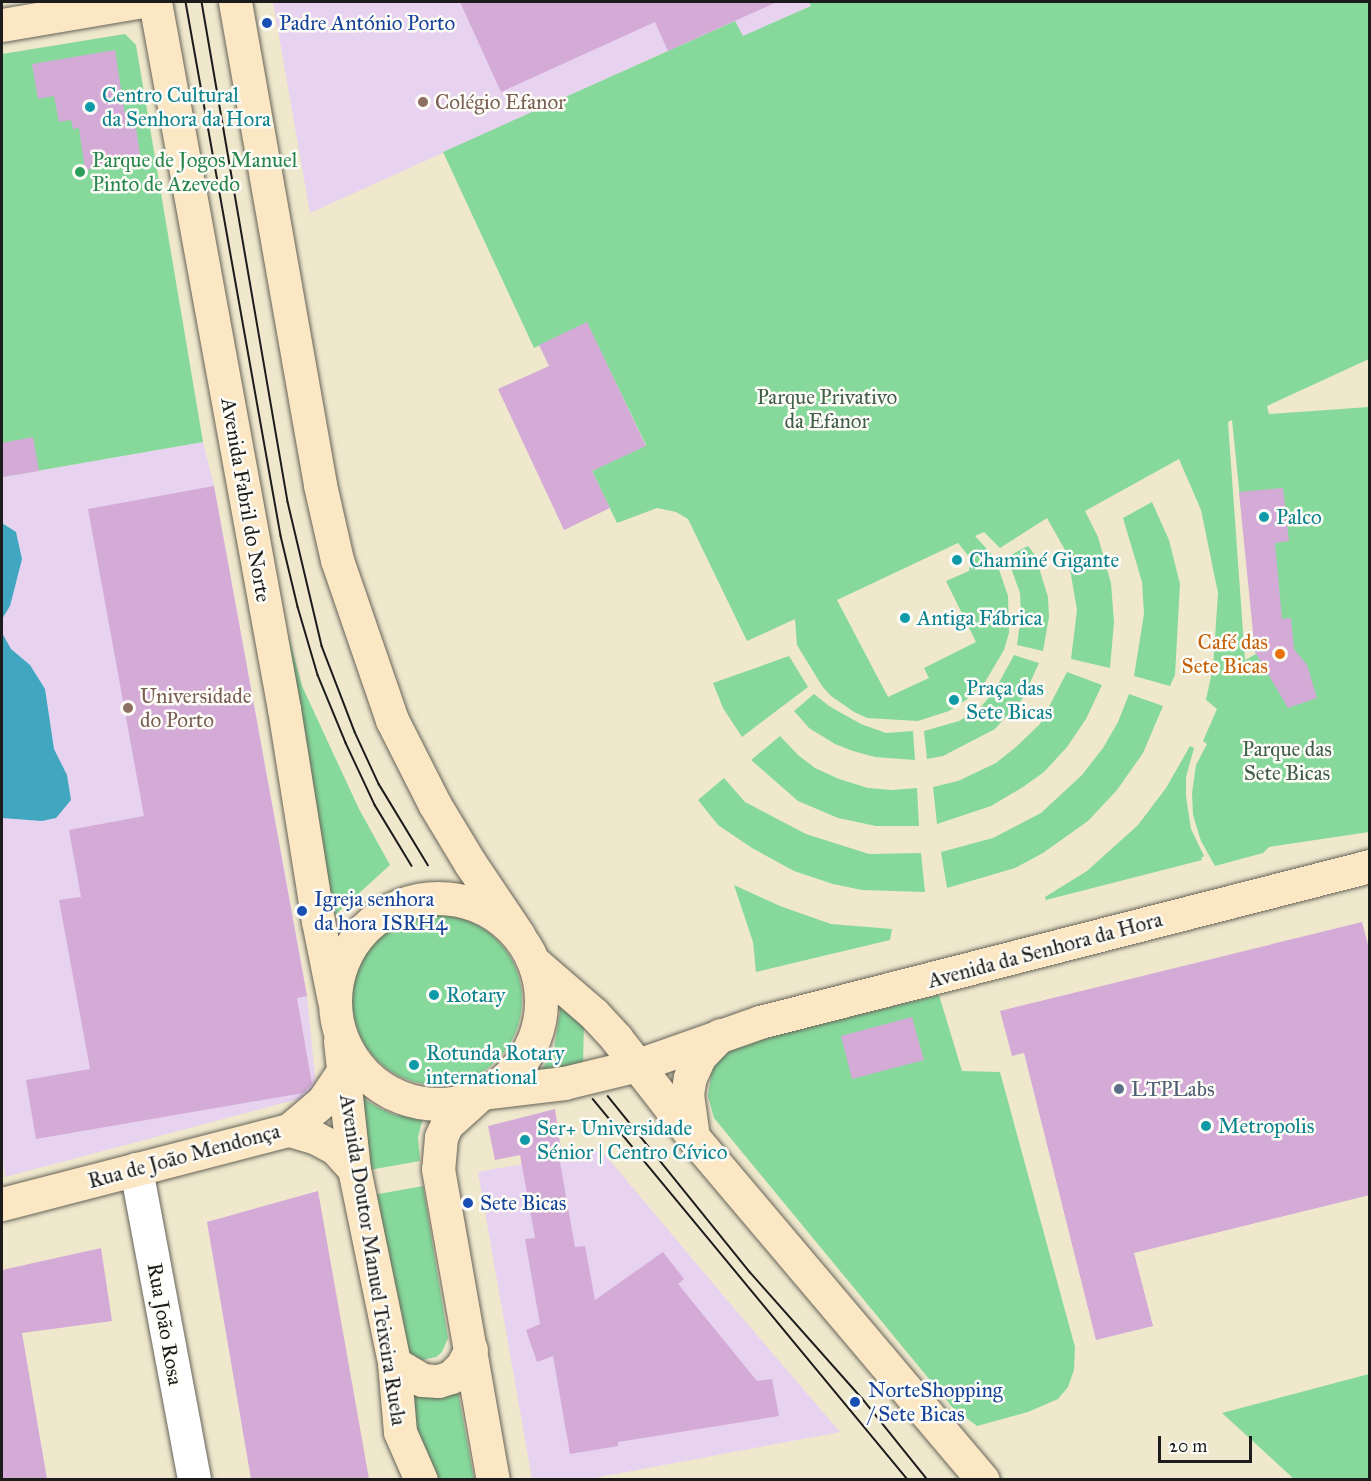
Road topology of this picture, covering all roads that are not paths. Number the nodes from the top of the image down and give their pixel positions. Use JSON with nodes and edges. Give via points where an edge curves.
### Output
{"nodes":[{"id":1,"x":137,"y":2,"type":"edge"},
{"id":2,"x":154,"y":2,"type":"edge"},
{"id":3,"x":235,"y":2,"type":"edge"},
{"id":4,"x":2,"y":25,"type":"edge"},
{"id":5,"x":1370,"y":866,"type":"edge"},
{"id":6,"x":527,"y":949,"type":"junction"},
{"id":7,"x":333,"y":1000,"type":"junction"},
{"id":8,"x":721,"y":1034,"type":"junction"},
{"id":9,"x":340,"y":1036,"type":"junction"},
{"id":10,"x":616,"y":1038,"type":"junction"},
{"id":11,"x":638,"y":1065,"type":"junction"},
{"id":12,"x":343,"y":1071,"type":"junction"},
{"id":13,"x":482,"y":1095,"type":"junction"},
{"id":14,"x":289,"y":1130,"type":"junction"},
{"id":15,"x":693,"y":1137,"type":"junction"},
{"id":16,"x":136,"y":1169,"type":"junction"},
{"id":17,"x":354,"y":1169,"type":"junction"},
{"id":18,"x":2,"y":1204,"type":"edge"},
{"id":19,"x":471,"y":1349,"type":"junction"},
{"id":20,"x":394,"y":1363,"type":"junction"},
{"id":21,"x":400,"y":1432,"type":"junction"},
{"id":22,"x":194,"y":1479,"type":"edge"},
{"id":23,"x":403,"y":1479,"type":"edge"},
{"id":24,"x":421,"y":1479,"type":"edge"},
{"id":25,"x":493,"y":1479,"type":"edge"},
{"id":26,"x":983,"y":1479,"type":"edge"}],
"edges":[{"from":1,"to":4,"type":"main road"},
{"from":2,"to":7,"type":"main road","name":"Avenida Fabril do Norte","via":[[280,686]]},
{"from":3,"to":6,"type":"main road","via":[[337,560],[397,730],[470,863]]},
{"from":5,"to":8,"type":"main road","name":"Avenida da Senhora da Hora"},
{"from":6,"to":7,"type":"main road","via":[[496,914],[467,901],[435,897],[404,902],[375,917],[353,940],[339,969]]},
{"from":6,"to":10,"type":"main road"},
{"from":6,"to":13,"type":"main road","via":[[542,993],[539,1024],[528,1053],[508,1077]]},
{"from":7,"to":9,"type":"main road"},
{"from":8,"to":10,"type":"main road","name":"Avenida da Senhora da Hora","via":[[673,1040]]},
{"from":8,"to":11,"type":"main road","name":"Avenida da Senhora da Hora"},
{"from":8,"to":15,"type":"main road","via":[[700,1056],[690,1077],[687,1094]]},
{"from":9,"to":12,"type":"main road","name":"Avenida Doutor Manuel Teixeira Ruela"},
{"from":9,"to":13,"type":"main road","via":[[357,1066],[383,1089],[414,1102],[449,1104]]},
{"from":10,"to":11,"type":"main road"},
{"from":11,"to":13,"type":"main road","name":"Avenida da Senhora da Hora","via":[[564,1083]]},
{"from":11,"to":15,"type":"main road"},
{"from":12,"to":14,"type":"main road","name":"Rua de João Mendonça","via":[[323,1101]]},
{"from":12,"to":17,"type":"main road","name":"Avenida Doutor Manuel Teixeira Ruela"},
{"from":13,"to":19,"type":"main road","via":[[447,1124],[438,1155]]},
{"from":14,"to":16,"type":"main road","name":"Rua de João Mendonça"},
{"from":14,"to":17,"type":"main road","via":[[335,1148]]},
{"from":15,"to":26,"type":"main road"},
{"from":16,"to":18,"type":"main road","name":"Rua de João Mendonça"},
{"from":16,"to":22,"type":"street","name":"Rua João Rosa"},
{"from":17,"to":20,"type":"main road","name":"Avenida Doutor Manuel Teixeira Ruela"},
{"from":19,"to":20,"type":"main road","via":[[451,1377],[438,1381],[407,1374]]},
{"from":19,"to":25,"type":"main road"},
{"from":20,"to":21,"type":"main road","name":"Avenida Doutor Manuel Teixeira Ruela"},
{"from":21,"to":23,"type":"main road"},
{"from":21,"to":24,"type":"main road","name":"Avenida Doutor Manuel Teixeira Ruela"}]}
